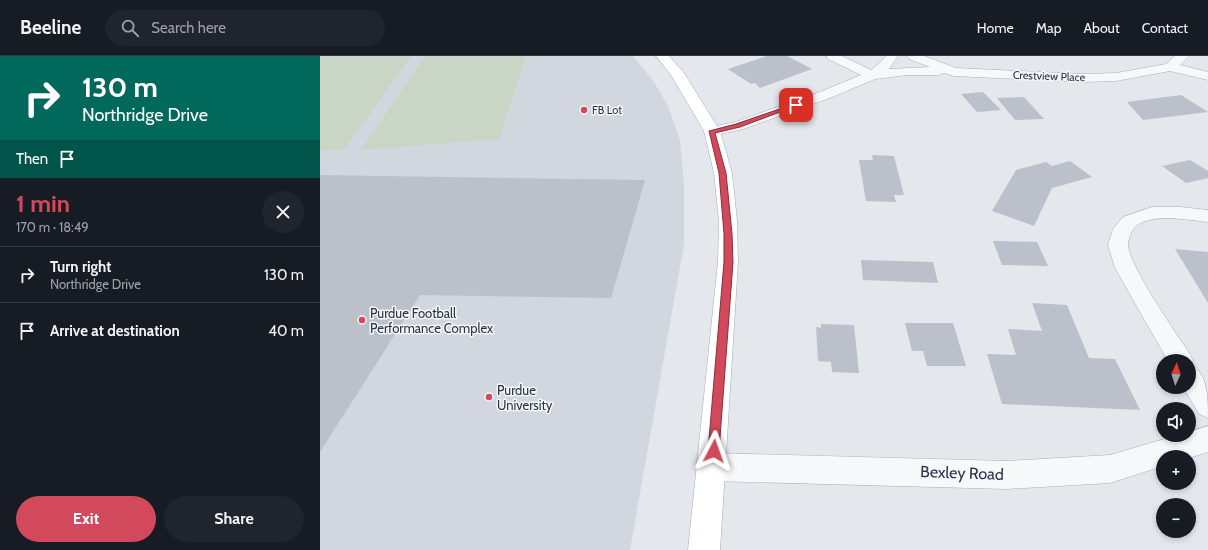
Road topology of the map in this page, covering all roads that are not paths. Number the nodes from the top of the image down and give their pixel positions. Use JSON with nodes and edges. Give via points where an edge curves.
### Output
{"nodes":[{"id":1,"x":662,"y":56,"type":"edge"},
{"id":2,"x":832,"y":56,"type":"edge"},
{"id":3,"x":892,"y":56,"type":"edge"},
{"id":4,"x":913,"y":56,"type":"edge"},
{"id":5,"x":1183,"y":56,"type":"edge"},
{"id":6,"x":1170,"y":67,"type":"junction"},
{"id":7,"x":954,"y":72,"type":"junction"},
{"id":8,"x":872,"y":75,"type":"junction"},
{"id":9,"x":1208,"y":76,"type":"edge"},
{"id":10,"x":712,"y":131,"type":"junction"},
{"id":11,"x":1208,"y":216,"type":"edge"},
{"id":12,"x":1177,"y":354,"type":"edge"},
{"id":13,"x":1196,"y":386,"type":"edge"},
{"id":14,"x":1208,"y":406,"type":"edge"},
{"id":15,"x":1208,"y":438,"type":"edge"},
{"id":16,"x":712,"y":467,"type":"junction"},
{"id":17,"x":704,"y":550,"type":"edge"}],
"edges":[{"from":1,"to":10,"type":"main road","via":[[677,73]]},
{"from":2,"to":8,"type":"street"},
{"from":3,"to":8,"type":"street","via":[[885,66]]},
{"from":4,"to":7,"type":"street","name":"Crestview Place"},
{"from":5,"to":6,"type":"street","name":"Crestview Place"},
{"from":6,"to":7,"type":"street","name":"Crestview Place","via":[[1116,77],[1083,78]]},
{"from":6,"to":9,"type":"street"},
{"from":7,"to":8,"type":"street","via":[[908,71]]},
{"from":8,"to":10,"type":"street","via":[[738,126]]},
{"from":10,"to":16,"type":"main road","via":[[723,173],[728,220],[728,255]]},
{"from":11,"to":12,"type":"street","via":[[1152,213],[1130,221],[1123,229],[1118,245],[1125,268]]},
{"from":13,"to":14,"type":"street"},
{"from":15,"to":16,"type":"street","name":"Bexley Road","via":[[1110,469],[1072,472],[1007,475]]},
{"from":16,"to":17,"type":"main road"}]}
